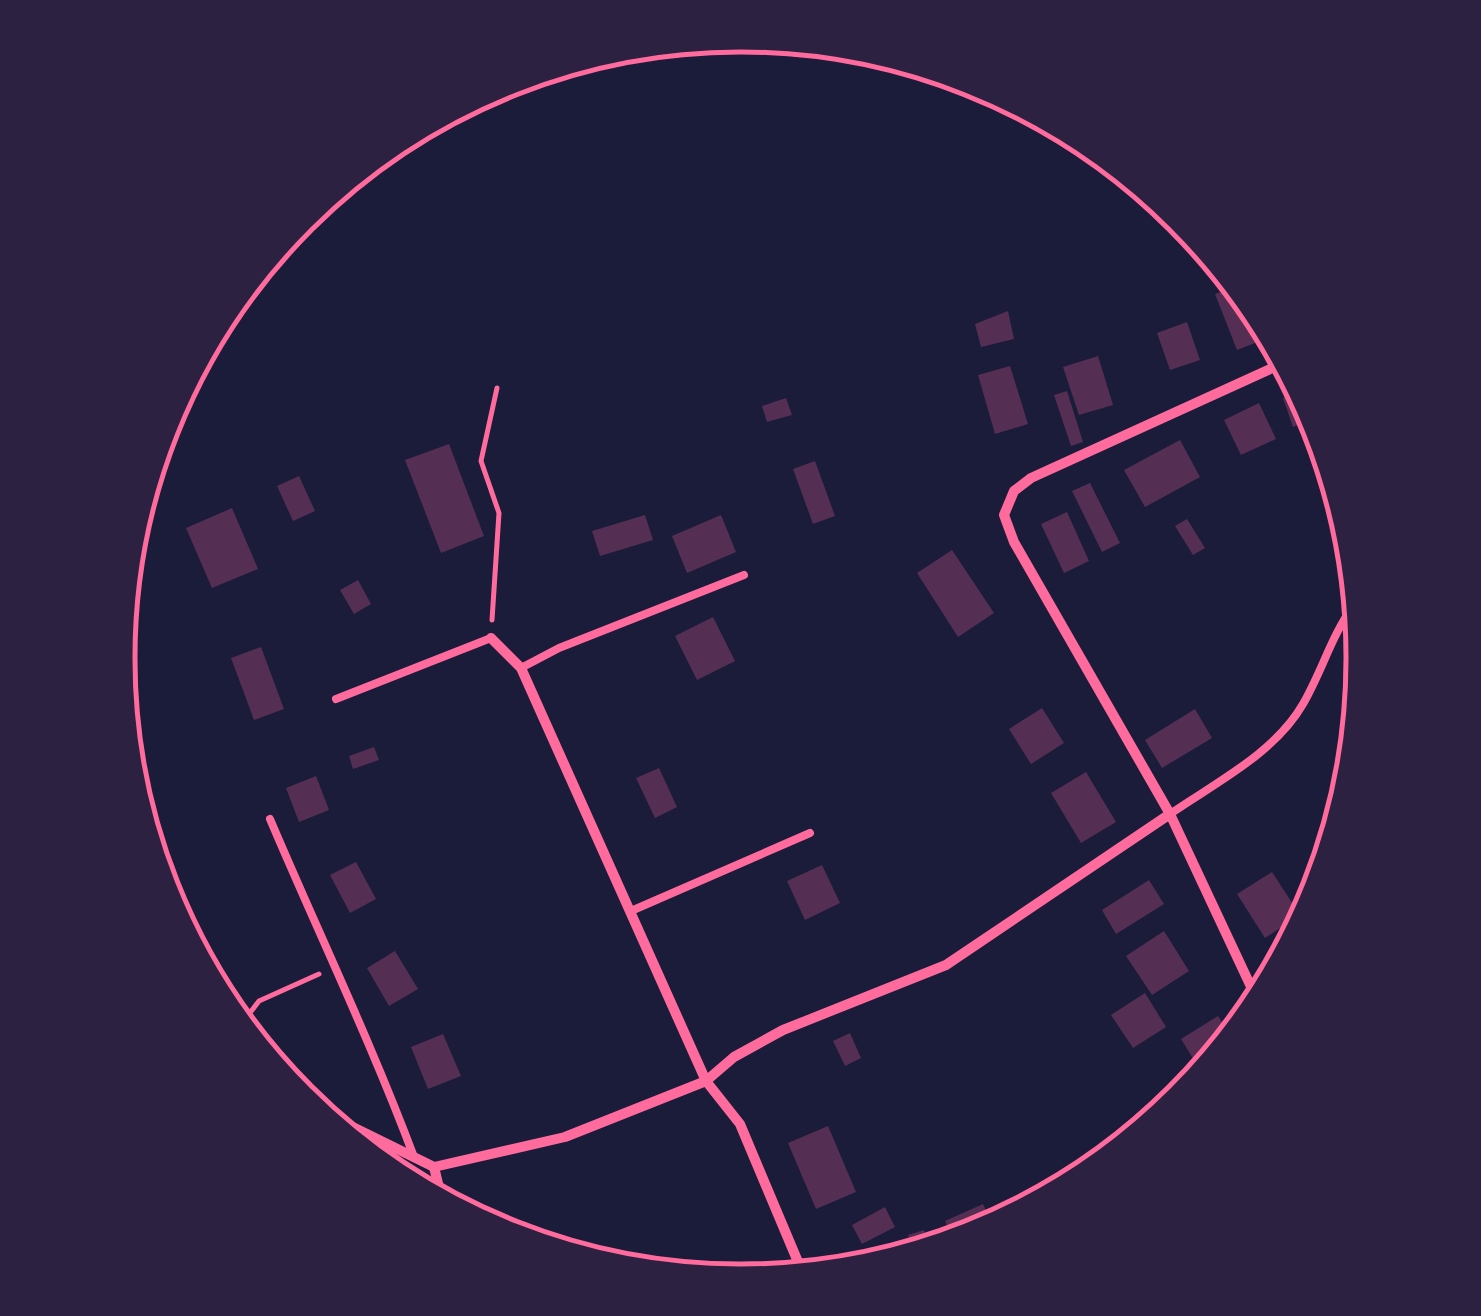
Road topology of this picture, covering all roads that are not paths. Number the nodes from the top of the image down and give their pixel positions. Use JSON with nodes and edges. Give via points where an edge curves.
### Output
{"nodes":[{"id":1,"x":1272,"y":368,"type":"edge"},
{"id":2,"x":744,"y":575,"type":"dead end"},
{"id":3,"x":1345,"y":617,"type":"edge"},
{"id":4,"x":491,"y":638,"type":"joint"},
{"id":5,"x":521,"y":668,"type":"junction"},
{"id":6,"x":336,"y":698,"type":"dead end"},
{"id":7,"x":1170,"y":814,"type":"junction"},
{"id":8,"x":270,"y":819,"type":"dead end"},
{"id":9,"x":810,"y":833,"type":"dead end"},
{"id":10,"x":631,"y":912,"type":"junction"},
{"id":11,"x":1250,"y":985,"type":"edge"},
{"id":12,"x":706,"y":1081,"type":"junction"},
{"id":13,"x":367,"y":1134,"type":"edge"},
{"id":14,"x":414,"y":1157,"type":"junction"},
{"id":15,"x":434,"y":1166,"type":"junction"},
{"id":16,"x":438,"y":1182,"type":"edge"},
{"id":17,"x":797,"y":1260,"type":"edge"}],
"edges":[{"from":1,"to":7,"type":"street","via":[[1031,478],[1014,491],[1004,515]]},
{"from":2,"to":5,"type":"lane"},
{"from":3,"to":7,"type":"lane","via":[[1302,706],[1260,752]]},
{"from":4,"to":5,"type":"street"},
{"from":4,"to":6,"type":"lane"},
{"from":5,"to":10,"type":"street"},
{"from":7,"to":11,"type":"street"},
{"from":7,"to":12,"type":"street","via":[[946,965],[782,1030]]},
{"from":8,"to":14,"type":"lane","via":[[379,1062]]},
{"from":9,"to":10,"type":"lane"},
{"from":10,"to":12,"type":"street"},
{"from":12,"to":15,"type":"street","via":[[566,1137]]},
{"from":12,"to":17,"type":"street","via":[[740,1124]]},
{"from":13,"to":14,"type":"street"},
{"from":14,"to":15,"type":"street"},
{"from":15,"to":16,"type":"street"}]}
